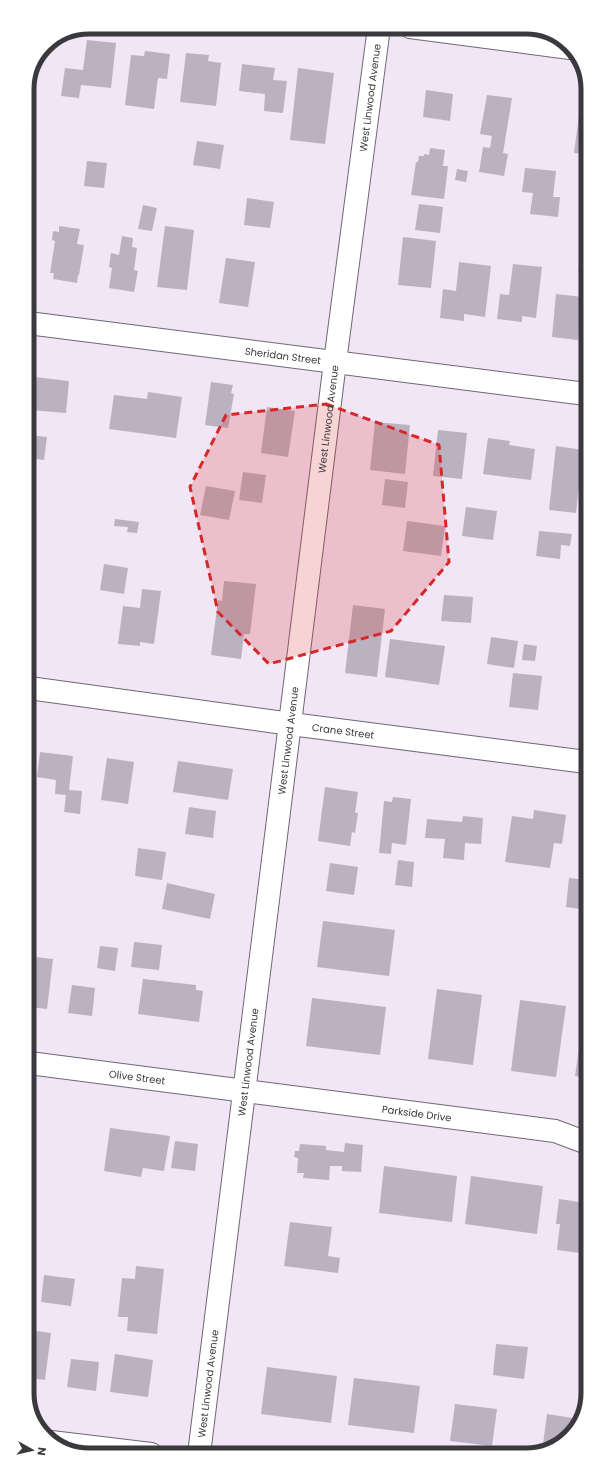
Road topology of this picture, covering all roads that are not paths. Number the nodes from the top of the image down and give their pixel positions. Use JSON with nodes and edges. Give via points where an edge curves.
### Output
{"nodes":[{"id":1,"x":378,"y":34,"type":"edge"},
{"id":2,"x":463,"y":34,"type":"edge"},
{"id":3,"x":562,"y":47,"type":"edge"},
{"id":4,"x":34,"y":324,"type":"edge"},
{"id":5,"x":335,"y":362,"type":"junction"},
{"id":6,"x":581,"y":393,"type":"edge"},
{"id":7,"x":34,"y":689,"type":"edge"},
{"id":8,"x":291,"y":724,"type":"junction"},
{"id":9,"x":581,"y":761,"type":"edge"},
{"id":10,"x":34,"y":1064,"type":"edge"},
{"id":11,"x":245,"y":1091,"type":"junction"},
{"id":12,"x":581,"y":1141,"type":"edge"},
{"id":13,"x":68,"y":1444,"type":"edge"},
{"id":14,"x":101,"y":1448,"type":"edge"},
{"id":15,"x":200,"y":1448,"type":"edge"}],
"edges":[{"from":1,"to":5,"type":"street","name":"West Linwood Avenue"},
{"from":2,"to":3,"type":"street"},
{"from":4,"to":5,"type":"street","name":"Sheridan Street"},
{"from":5,"to":6,"type":"street","name":"Sheridan Street"},
{"from":5,"to":8,"type":"street","name":"West Linwood Avenue"},
{"from":7,"to":8,"type":"street","name":"Crane Street"},
{"from":8,"to":9,"type":"street","name":"Crane Street"},
{"from":8,"to":11,"type":"street","name":"West Linwood Avenue"},
{"from":10,"to":11,"type":"street","name":"Olive Street"},
{"from":11,"to":12,"type":"street","name":"Parkside Drive","via":[[556,1131]]},
{"from":11,"to":15,"type":"street","name":"West Linwood Avenue"},
{"from":13,"to":14,"type":"street"}]}
